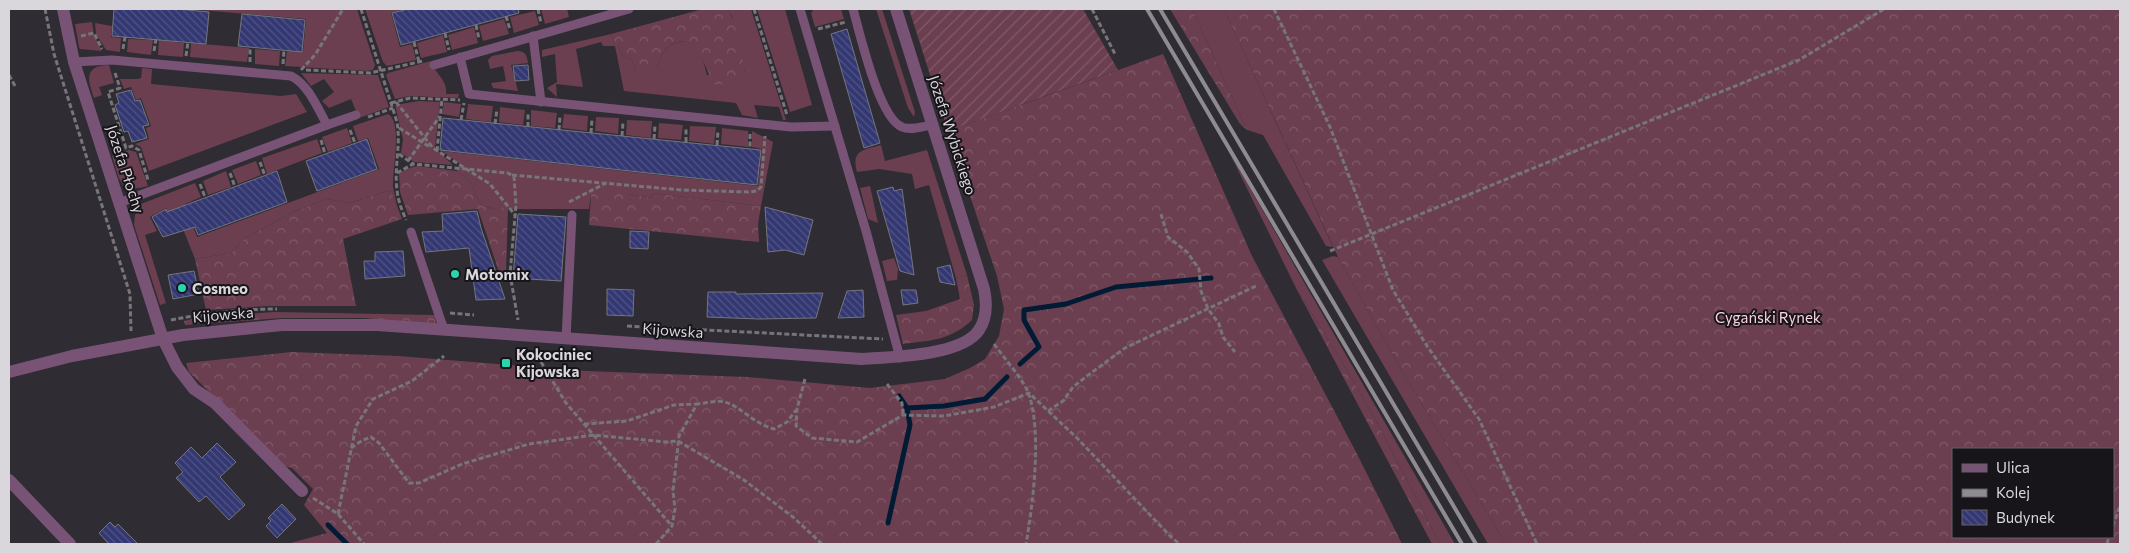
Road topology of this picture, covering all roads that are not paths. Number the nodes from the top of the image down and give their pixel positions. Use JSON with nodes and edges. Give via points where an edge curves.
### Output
{"nodes":[{"id":1,"x":63,"y":9,"type":"edge"},
{"id":2,"x":629,"y":9,"type":"edge"},
{"id":3,"x":800,"y":9,"type":"edge"},
{"id":4,"x":853,"y":9,"type":"edge"},
{"id":5,"x":896,"y":9,"type":"edge"},
{"id":6,"x":533,"y":36,"type":"junction"},
{"id":7,"x":459,"y":54,"type":"junction"},
{"id":8,"x":74,"y":62,"type":"junction"},
{"id":9,"x":430,"y":62,"type":"road end"},
{"id":10,"x":541,"y":102,"type":"junction"},
{"id":11,"x":356,"y":115,"type":"dead end"},
{"id":12,"x":327,"y":125,"type":"junction"},
{"id":13,"x":932,"y":125,"type":"junction"},
{"id":14,"x":835,"y":126,"type":"junction"},
{"id":15,"x":119,"y":203,"type":"junction"},
{"id":16,"x":572,"y":215,"type":"dead end"},
{"id":17,"x":411,"y":232,"type":"road end"},
{"id":18,"x":978,"y":271,"type":"joint"},
{"id":19,"x":444,"y":330,"type":"junction"},
{"id":20,"x":163,"y":339,"type":"junction"},
{"id":21,"x":566,"y":339,"type":"junction"},
{"id":22,"x":900,"y":358,"type":"junction"},
{"id":23,"x":9,"y":372,"type":"edge"},
{"id":24,"x":9,"y":480,"type":"edge"},
{"id":25,"x":302,"y":491,"type":"road end"},
{"id":26,"x":70,"y":544,"type":"edge"}],
"edges":[{"from":1,"to":8,"type":"street","name":"Józefa Płochy"},
{"from":2,"to":6,"type":"lane"},
{"from":3,"to":14,"type":"lane"},
{"from":4,"to":13,"type":"lane","via":[[879,97],[892,120],[908,129]]},
{"from":5,"to":13,"type":"street","name":"Józefa Wybickiego"},
{"from":6,"to":7,"type":"lane"},
{"from":6,"to":10,"type":"lane"},
{"from":7,"to":9,"type":"lane"},
{"from":7,"to":10,"type":"lane","via":[[469,94]]},
{"from":8,"to":12,"type":"lane","via":[[112,60],[291,76],[306,89]]},
{"from":8,"to":15,"type":"street","name":"Józefa Płochy"},
{"from":10,"to":14,"type":"lane","via":[[791,127]]},
{"from":11,"to":12,"type":"lane"},
{"from":12,"to":15,"type":"lane"},
{"from":13,"to":18,"type":"street","name":"Józefa Wybickiego"},
{"from":14,"to":22,"type":"lane"},
{"from":15,"to":20,"type":"street","name":"Józefa Płochy"},
{"from":16,"to":21,"type":"lane"},
{"from":17,"to":19,"type":"lane"},
{"from":18,"to":22,"type":"street","name":"Kijowska","via":[[986,302],[985,316],[978,331],[948,348]]},
{"from":19,"to":20,"type":"street","name":"Kijowska","via":[[376,325],[282,325]]},
{"from":19,"to":21,"type":"street","name":"Kijowska"},
{"from":20,"to":23,"type":"street","name":"Kijowska"},
{"from":20,"to":25,"type":"street","name":"Józefa Płochy","via":[[177,367],[194,389],[215,403]]},
{"from":21,"to":22,"type":"street","name":"Kijowska"},
{"from":24,"to":26,"type":"street"}]}
